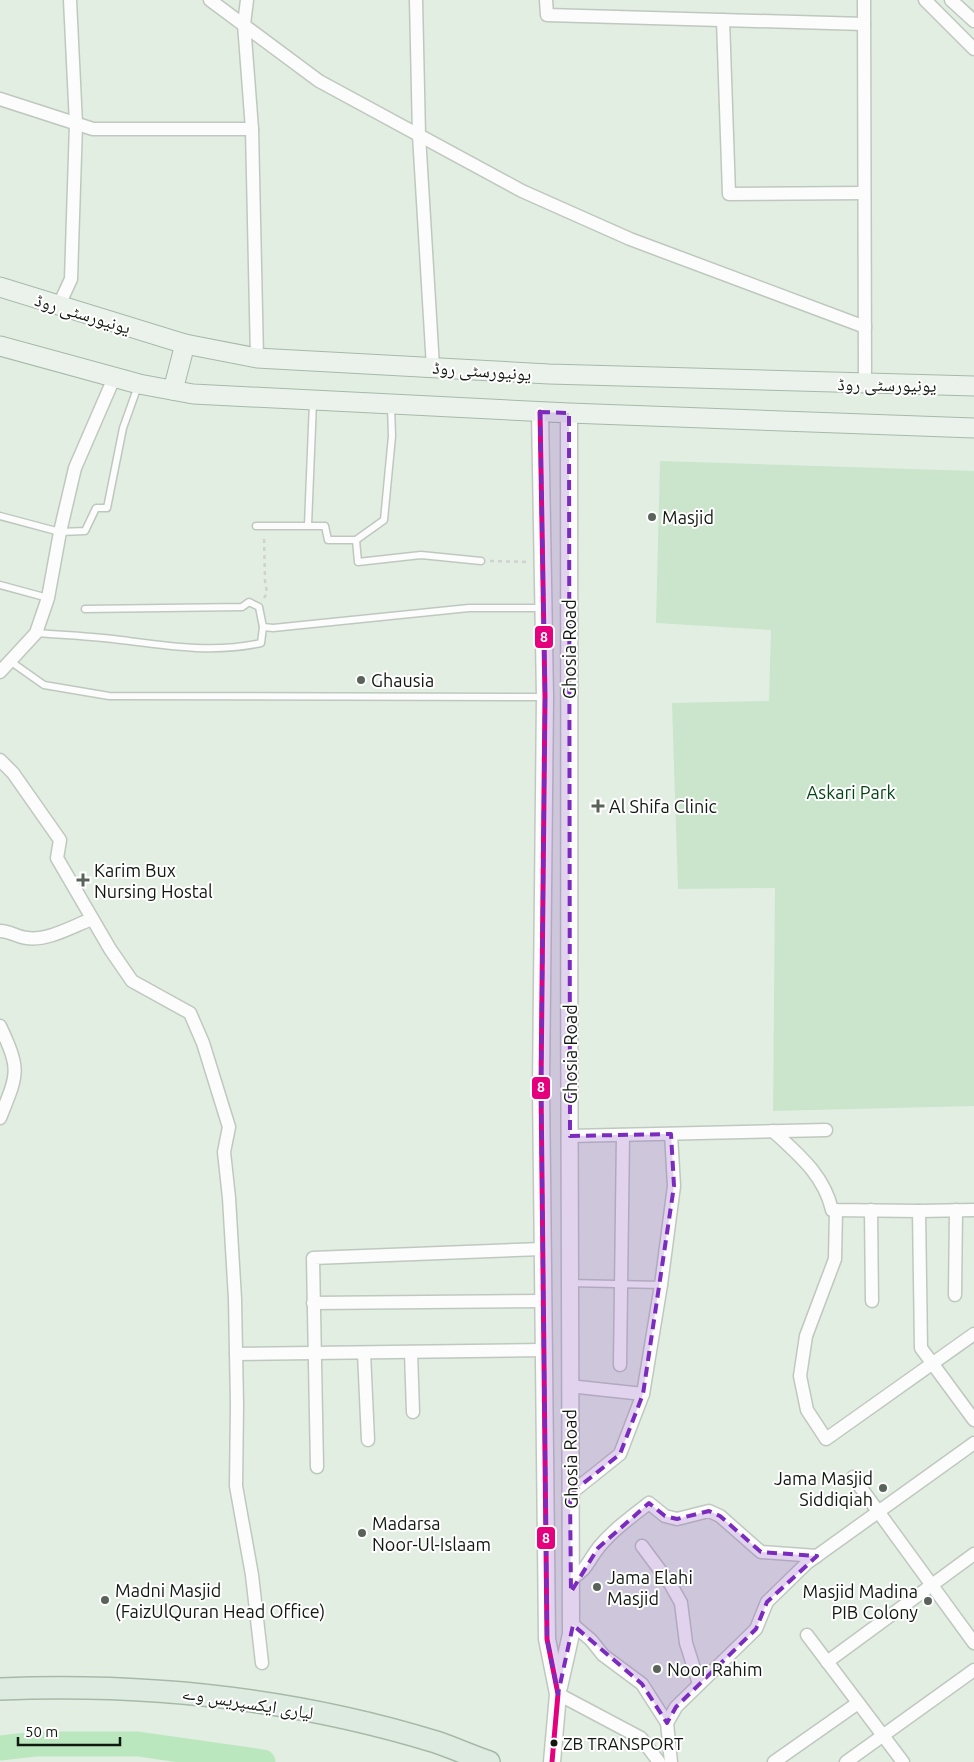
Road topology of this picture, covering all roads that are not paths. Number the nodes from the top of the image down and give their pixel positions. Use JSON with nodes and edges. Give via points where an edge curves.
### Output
{"nodes":[{"id":1,"x":70,"y":0,"type":"edge"},
{"id":2,"x":210,"y":0,"type":"edge"},
{"id":3,"x":247,"y":0,"type":"edge"},
{"id":4,"x":416,"y":0,"type":"edge"},
{"id":5,"x":546,"y":0,"type":"edge"},
{"id":6,"x":864,"y":0,"type":"edge"},
{"id":7,"x":925,"y":0,"type":"edge"},
{"id":8,"x":951,"y":0,"type":"edge"},
{"id":9,"x":723,"y":20,"type":"junction"},
{"id":10,"x":974,"y":21,"type":"edge"},
{"id":11,"x":244,"y":24,"type":"junction"},
{"id":12,"x":864,"y":24,"type":"junction"},
{"id":13,"x":974,"y":49,"type":"edge"},
{"id":14,"x":0,"y":99,"type":"edge"},
{"id":15,"x":76,"y":124,"type":"junction"},
{"id":16,"x":252,"y":129,"type":"junction"},
{"id":17,"x":419,"y":136,"type":"junction"},
{"id":18,"x":864,"y":193,"type":"junction"},
{"id":19,"x":0,"y":287,"type":"edge"},
{"id":20,"x":59,"y":305,"type":"junction"},
{"id":21,"x":865,"y":327,"type":"junction"},
{"id":22,"x":185,"y":344,"type":"junction"},
{"id":23,"x":0,"y":346,"type":"edge"},
{"id":24,"x":257,"y":358,"type":"junction"},
{"id":25,"x":432,"y":367,"type":"junction"},
{"id":26,"x":114,"y":378,"type":"junction"},
{"id":27,"x":139,"y":384,"type":"junction"},
{"id":28,"x":865,"y":384,"type":"junction"},
{"id":29,"x":974,"y":386,"type":"edge"},
{"id":30,"x":173,"y":390,"type":"junction"},
{"id":31,"x":313,"y":401,"type":"junction"},
{"id":32,"x":391,"y":405,"type":"junction"},
{"id":33,"x":540,"y":412,"type":"junction"},
{"id":34,"x":569,"y":413,"type":"junction"},
{"id":35,"x":974,"y":428,"type":"edge"},
{"id":36,"x":0,"y":516,"type":"edge"},
{"id":37,"x":308,"y":525,"type":"junction"},
{"id":38,"x":256,"y":526,"type":"dead end"},
{"id":39,"x":60,"y":532,"type":"junction"},
{"id":40,"x":356,"y":540,"type":"junction"},
{"id":41,"x":481,"y":561,"type":"road end"},
{"id":42,"x":0,"y":586,"type":"edge"},
{"id":43,"x":48,"y":598,"type":"junction"},
{"id":44,"x":542,"y":608,"type":"junction"},
{"id":45,"x":85,"y":609,"type":"dead end"},
{"id":46,"x":262,"y":627,"type":"junction"},
{"id":47,"x":36,"y":633,"type":"junction"},
{"id":48,"x":9,"y":661,"type":"junction"},
{"id":49,"x":0,"y":672,"type":"edge"},
{"id":50,"x":545,"y":697,"type":"junction"},
{"id":51,"x":0,"y":760,"type":"edge"},
{"id":52,"x":92,"y":919,"type":"junction"},
{"id":53,"x":0,"y":931,"type":"edge"},
{"id":54,"x":0,"y":1026,"type":"edge"},
{"id":55,"x":0,"y":1118,"type":"edge"},
{"id":56,"x":826,"y":1130,"type":"dead end"},
{"id":57,"x":773,"y":1131,"type":"junction"},
{"id":58,"x":623,"y":1134,"type":"junction"},
{"id":59,"x":671,"y":1134,"type":"junction"},
{"id":60,"x":570,"y":1136,"type":"junction"},
{"id":61,"x":542,"y":1153,"type":"junction"},
{"id":62,"x":568,"y":1153,"type":"junction"},
{"id":63,"x":836,"y":1210,"type":"junction"},
{"id":64,"x":871,"y":1210,"type":"junction"},
{"id":65,"x":919,"y":1210,"type":"junction"},
{"id":66,"x":956,"y":1210,"type":"junction"},
{"id":67,"x":974,"y":1210,"type":"edge"},
{"id":68,"x":542,"y":1249,"type":"junction"},
{"id":69,"x":568,"y":1282,"type":"junction"},
{"id":70,"x":623,"y":1284,"type":"junction"},
{"id":71,"x":661,"y":1285,"type":"junction"},
{"id":72,"x":955,"y":1295,"type":"dead end"},
{"id":73,"x":543,"y":1301,"type":"junction"},
{"id":74,"x":872,"y":1301,"type":"dead end"},
{"id":75,"x":313,"y":1302,"type":"junction"},
{"id":76,"x":974,"y":1334,"type":"edge"},
{"id":77,"x":543,"y":1350,"type":"junction"},
{"id":78,"x":411,"y":1352,"type":"junction"},
{"id":79,"x":364,"y":1353,"type":"junction"},
{"id":80,"x":236,"y":1354,"type":"junction"},
{"id":81,"x":313,"y":1354,"type":"junction"},
{"id":82,"x":932,"y":1363,"type":"junction"},
{"id":83,"x":620,"y":1365,"type":"dead end"},
{"id":84,"x":569,"y":1386,"type":"junction"},
{"id":85,"x":644,"y":1394,"type":"junction"},
{"id":86,"x":413,"y":1412,"type":"dead end"},
{"id":87,"x":974,"y":1420,"type":"edge"},
{"id":88,"x":368,"y":1440,"type":"dead end"},
{"id":89,"x":974,"y":1443,"type":"edge"},
{"id":90,"x":317,"y":1467,"type":"dead end"},
{"id":91,"x":853,"y":1477,"type":"dead end"},
{"id":92,"x":570,"y":1494,"type":"junction"},
{"id":93,"x":878,"y":1511,"type":"junction"},
{"id":94,"x":642,"y":1546,"type":"dead end"},
{"id":95,"x":974,"y":1554,"type":"edge"},
{"id":96,"x":817,"y":1556,"type":"junction"},
{"id":97,"x":571,"y":1579,"type":"junction"},
{"id":98,"x":932,"y":1585,"type":"junction"},
{"id":99,"x":571,"y":1623,"type":"junction"},
{"id":100,"x":807,"y":1635,"type":"dead end"},
{"id":101,"x":974,"y":1643,"type":"edge"},
{"id":102,"x":827,"y":1662,"type":"junction"},
{"id":103,"x":262,"y":1663,"type":"dead end"},
{"id":104,"x":974,"y":1670,"type":"edge"},
{"id":105,"x":699,"y":1684,"type":"junction"},
{"id":106,"x":0,"y":1689,"type":"edge"},
{"id":107,"x":558,"y":1694,"type":"junction"},
{"id":108,"x":858,"y":1703,"type":"junction"},
{"id":109,"x":667,"y":1723,"type":"junction"},
{"id":110,"x":882,"y":1736,"type":"junction"},
{"id":111,"x":489,"y":1762,"type":"edge"},
{"id":112,"x":552,"y":1762,"type":"edge"},
{"id":113,"x":659,"y":1762,"type":"edge"},
{"id":114,"x":671,"y":1762,"type":"edge"},
{"id":115,"x":774,"y":1762,"type":"edge"},
{"id":116,"x":846,"y":1762,"type":"edge"},
{"id":117,"x":902,"y":1762,"type":"edge"}],
"edges":[{"from":1,"to":15,"type":"street"},
{"from":2,"to":11,"type":"street"},
{"from":3,"to":11,"type":"street"},
{"from":4,"to":17,"type":"street"},
{"from":5,"to":9,"type":"street","via":[[547,15]]},
{"from":6,"to":12,"type":"street"},
{"from":7,"to":13,"type":"street"},
{"from":8,"to":10,"type":"street"},
{"from":9,"to":12,"type":"street"},
{"from":9,"to":18,"type":"street","via":[[729,194]]},
{"from":11,"to":16,"type":"street"},
{"from":11,"to":17,"type":"street","via":[[319,81]]},
{"from":12,"to":18,"type":"street"},
{"from":14,"to":15,"type":"street"},
{"from":15,"to":16,"type":"street","via":[[93,129]]},
{"from":15,"to":20,"type":"street","via":[[71,279]]},
{"from":16,"to":24,"type":"street"},
{"from":17,"to":21,"type":"street","via":[[522,191],[630,239]]},
{"from":17,"to":25,"type":"street"},
{"from":18,"to":21,"type":"street"},
{"from":19,"to":20,"type":"main road","name":"یونیورسٹی روڈ"},
{"from":20,"to":22,"type":"main road","name":"یونیورسٹی روڈ"},
{"from":21,"to":28,"type":"street"},
{"from":22,"to":24,"type":"main road","name":"یونیورسٹی روڈ"},
{"from":22,"to":30,"type":"main road"},
{"from":23,"to":26,"type":"main road"},
{"from":24,"to":25,"type":"main road","name":"یونیورسٹی روڈ"},
{"from":25,"to":28,"type":"main road","name":"یونیورسٹی روڈ"},
{"from":26,"to":27,"type":"main road"},
{"from":26,"to":39,"type":"street","via":[[76,468]]},
{"from":27,"to":30,"type":"main road"},
{"from":27,"to":39,"type":"lane","via":[[123,428],[107,508],[96,508],[85,531]]},
{"from":28,"to":29,"type":"main road","name":"یونیورسٹی روڈ"},
{"from":30,"to":31,"type":"main road"},
{"from":31,"to":32,"type":"main road"},
{"from":31,"to":37,"type":"lane"},
{"from":32,"to":33,"type":"main road"},
{"from":32,"to":40,"type":"lane","via":[[392,436],[385,518]]},
{"from":33,"to":34,"type":"main road"},
{"from":33,"to":44,"type":"main road"},
{"from":34,"to":35,"type":"main road"},
{"from":34,"to":60,"type":"main road","name":"Ghosia Road"},
{"from":36,"to":39,"type":"lane"},
{"from":37,"to":38,"type":"lane"},
{"from":37,"to":40,"type":"lane","via":[[325,526],[328,540]]},
{"from":39,"to":43,"type":"street"},
{"from":40,"to":41,"type":"lane","via":[[358,562],[421,555]]},
{"from":42,"to":43,"type":"lane"},
{"from":43,"to":47,"type":"street"},
{"from":44,"to":46,"type":"lane","via":[[469,608]]},
{"from":44,"to":50,"type":"main road"},
{"from":45,"to":46,"type":"lane","via":[[242,607],[249,602],[259,607]]},
{"from":46,"to":47,"type":"lane","via":[[261,643],[246,647],[182,648]]},
{"from":47,"to":48,"type":"street"},
{"from":48,"to":49,"type":"street"},
{"from":48,"to":50,"type":"lane","via":[[44,685],[109,696]]},
{"from":50,"to":61,"type":"main road"},
{"from":51,"to":52,"type":"street","via":[[13,773],[60,840],[58,858]]},
{"from":52,"to":53,"type":"street","via":[[34,938]]},
{"from":52,"to":80,"type":"street","via":[[132,981],[190,1014],[203,1042],[229,1127],[224,1152]]},
{"from":54,"to":55,"type":"street","via":[[14,1056],[16,1080]]},
{"from":56,"to":57,"type":"street"},
{"from":57,"to":59,"type":"street"},
{"from":57,"to":63,"type":"street","via":[[812,1167],[828,1194],[832,1210]]},
{"from":58,"to":59,"type":"street"},
{"from":58,"to":60,"type":"street"},
{"from":58,"to":70,"type":"street"},
{"from":59,"to":71,"type":"street","via":[[674,1186]]},
{"from":60,"to":62,"type":"main road","name":"Ghosia Road"},
{"from":61,"to":62,"type":"main road"},
{"from":61,"to":68,"type":"main road"},
{"from":62,"to":69,"type":"main road","name":"Ghosia Road"},
{"from":63,"to":64,"type":"street"},
{"from":63,"to":82,"type":"street","via":[[835,1259],[806,1336],[800,1376],[807,1410],[826,1439]]},
{"from":64,"to":65,"type":"street"},
{"from":64,"to":74,"type":"street"},
{"from":65,"to":66,"type":"street"},
{"from":65,"to":82,"type":"street","via":[[922,1348]]},
{"from":66,"to":67,"type":"street"},
{"from":66,"to":72,"type":"street"},
{"from":68,"to":73,"type":"main road"},
{"from":68,"to":75,"type":"street","via":[[313,1258]]},
{"from":69,"to":70,"type":"lane"},
{"from":69,"to":84,"type":"main road","name":"Ghosia Road"},
{"from":70,"to":71,"type":"lane"},
{"from":70,"to":83,"type":"street"},
{"from":71,"to":85,"type":"street"},
{"from":73,"to":75,"type":"street"},
{"from":73,"to":77,"type":"main road"},
{"from":75,"to":81,"type":"street"},
{"from":76,"to":82,"type":"street"},
{"from":77,"to":78,"type":"street"},
{"from":77,"to":107,"type":"main road","via":[[546,1639]]},
{"from":78,"to":79,"type":"street"},
{"from":78,"to":86,"type":"street"},
{"from":79,"to":81,"type":"street"},
{"from":79,"to":88,"type":"street"},
{"from":80,"to":81,"type":"street"},
{"from":80,"to":103,"type":"street","via":[[236,1486],[252,1575]]},
{"from":81,"to":90,"type":"street"},
{"from":82,"to":87,"type":"street"},
{"from":84,"to":85,"type":"street"},
{"from":84,"to":92,"type":"main road","name":"Ghosia Road"},
{"from":85,"to":92,"type":"street","via":[[620,1454]]},
{"from":89,"to":93,"type":"street"},
{"from":91,"to":93,"type":"street"},
{"from":92,"to":97,"type":"main road","name":"Ghosia Road"},
{"from":93,"to":96,"type":"street"},
{"from":93,"to":98,"type":"street"},
{"from":94,"to":105,"type":"street","via":[[672,1585],[681,1603],[686,1644]]},
{"from":95,"to":98,"type":"street"},
{"from":96,"to":97,"type":"street","via":[[761,1552],[720,1516],[709,1511],[677,1519],[665,1516],[649,1503],[618,1527],[598,1548],[584,1571]]},
{"from":96,"to":105,"type":"street","via":[[767,1602],[756,1629]]},
{"from":97,"to":99,"type":"main road","name":"Ghosia Road"},
{"from":98,"to":101,"type":"street"},
{"from":98,"to":102,"type":"street"},
{"from":99,"to":107,"type":"main road","name":"Ghosia Road"},
{"from":99,"to":109,"type":"street","via":[[603,1655],[642,1684]]},
{"from":100,"to":102,"type":"street"},
{"from":102,"to":108,"type":"street"},
{"from":104,"to":110,"type":"street"},
{"from":105,"to":109,"type":"street","via":[[676,1707]]},
{"from":106,"to":111,"type":"highway","name":"لیاری ایکسپریس وے","via":[[115,1687],[239,1698],[358,1721],[437,1743]]},
{"from":107,"to":112,"type":"main road"},
{"from":107,"to":113,"type":"street","via":[[641,1738]]},
{"from":108,"to":110,"type":"street"},
{"from":108,"to":115,"type":"street"},
{"from":109,"to":114,"type":"street"},
{"from":110,"to":116,"type":"street"},
{"from":110,"to":117,"type":"street"}]}
